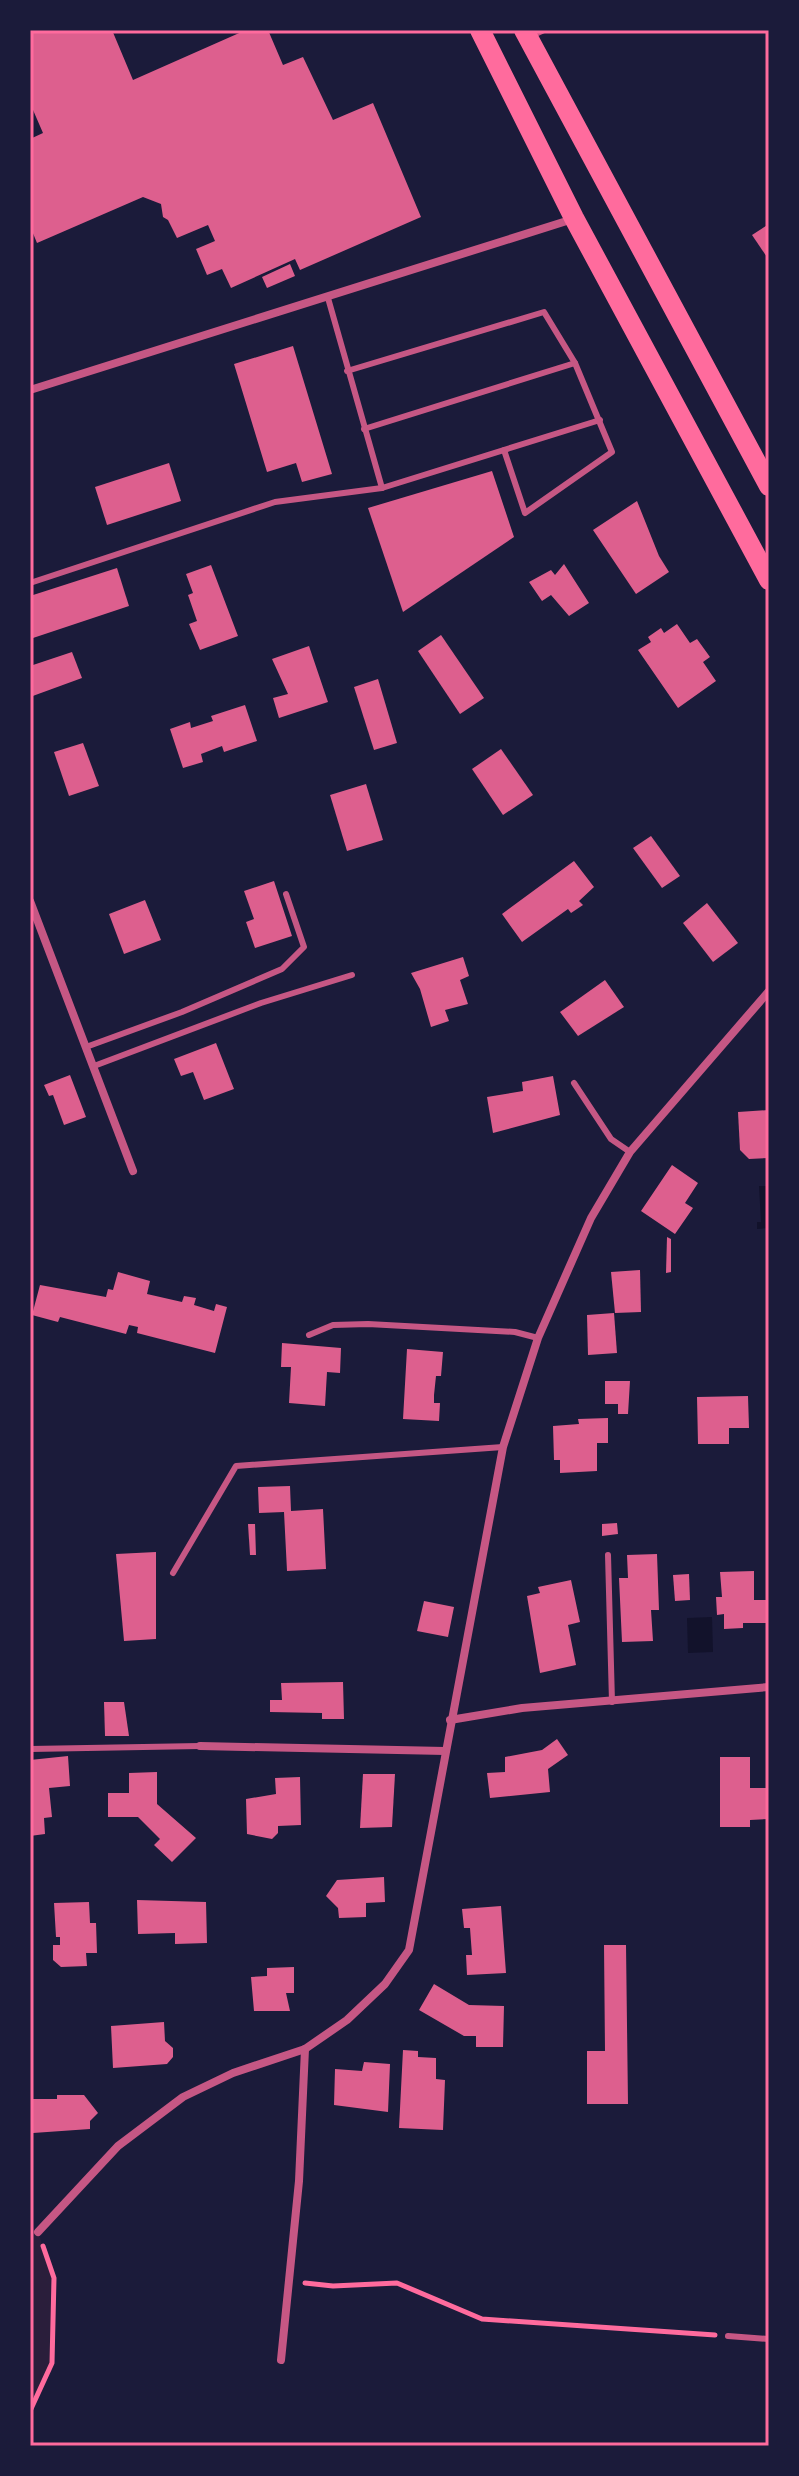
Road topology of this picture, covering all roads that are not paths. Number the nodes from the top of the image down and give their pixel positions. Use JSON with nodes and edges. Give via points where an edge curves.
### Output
{"nodes":[{"id":1,"x":480,"y":30,"type":"edge"},
{"id":2,"x":532,"y":32,"type":"edge"},
{"id":3,"x":574,"y":218,"type":"junction"},
{"id":4,"x":328,"y":298,"type":"junction"},
{"id":5,"x":575,"y":363,"type":"junction"},
{"id":6,"x":347,"y":371,"type":"junction"},
{"id":7,"x":30,"y":390,"type":"edge"},
{"id":8,"x":600,"y":420,"type":"junction"},
{"id":9,"x":364,"y":429,"type":"junction"},
{"id":10,"x":504,"y":450,"type":"junction"},
{"id":11,"x":769,"y":486,"type":"edge"},
{"id":12,"x":382,"y":488,"type":"junction"},
{"id":13,"x":769,"y":580,"type":"edge"},
{"id":14,"x":30,"y":583,"type":"edge"},
{"id":15,"x":286,"y":894,"type":"dead end"},
{"id":16,"x":30,"y":901,"type":"edge"},
{"id":17,"x":352,"y":975,"type":"dead end"},
{"id":18,"x":769,"y":991,"type":"edge"},
{"id":19,"x":86,"y":1047,"type":"junction"},
{"id":20,"x":94,"y":1066,"type":"junction"},
{"id":21,"x":574,"y":1083,"type":"dead end"},
{"id":22,"x":630,"y":1152,"type":"junction"},
{"id":23,"x":133,"y":1171,"type":"dead end"},
{"id":24,"x":309,"y":1335,"type":"dead end"},
{"id":25,"x":538,"y":1338,"type":"junction"},
{"id":26,"x":503,"y":1447,"type":"junction"},
{"id":27,"x":608,"y":1555,"type":"dead end"},
{"id":28,"x":173,"y":1573,"type":"dead end"},
{"id":29,"x":769,"y":1687,"type":"edge"},
{"id":30,"x":612,"y":1702,"type":"junction"},
{"id":31,"x":450,"y":1720,"type":"junction"},
{"id":32,"x":200,"y":1746,"type":"joint"},
{"id":33,"x":30,"y":1749,"type":"edge"},
{"id":34,"x":445,"y":1751,"type":"junction"},
{"id":35,"x":305,"y":2049,"type":"junction"},
{"id":36,"x":38,"y":2232,"type":"road end"},
{"id":37,"x":728,"y":2336,"type":"road end"},
{"id":38,"x":769,"y":2339,"type":"edge"},
{"id":39,"x":281,"y":2360,"type":"dead end"}],
"edges":[{"from":1,"to":3,"type":"main road"},
{"from":2,"to":11,"type":"main road"},
{"from":3,"to":4,"type":"street"},
{"from":3,"to":13,"type":"main road"},
{"from":4,"to":6,"type":"lane"},
{"from":4,"to":7,"type":"street"},
{"from":5,"to":6,"type":"lane","via":[[544,312]]},
{"from":5,"to":8,"type":"lane"},
{"from":5,"to":9,"type":"lane"},
{"from":6,"to":9,"type":"lane"},
{"from":8,"to":10,"type":"lane"},
{"from":8,"to":10,"type":"lane","via":[[612,452],[525,513]]},
{"from":9,"to":12,"type":"lane"},
{"from":10,"to":12,"type":"lane"},
{"from":12,"to":14,"type":"lane","via":[[275,502]]},
{"from":15,"to":19,"type":"lane","via":[[304,947],[282,969]]},
{"from":16,"to":19,"type":"street"},
{"from":17,"to":20,"type":"lane"},
{"from":18,"to":22,"type":"street"},
{"from":19,"to":20,"type":"street"},
{"from":20,"to":23,"type":"street"},
{"from":21,"to":22,"type":"lane","via":[[611,1139]]},
{"from":22,"to":25,"type":"street","via":[[591,1218]]},
{"from":24,"to":25,"type":"lane","via":[[333,1325],[368,1324],[515,1332]]},
{"from":25,"to":26,"type":"street"},
{"from":26,"to":28,"type":"lane","via":[[236,1466]]},
{"from":26,"to":31,"type":"street"},
{"from":27,"to":30,"type":"lane"},
{"from":29,"to":30,"type":"street"},
{"from":30,"to":31,"type":"street"},
{"from":31,"to":34,"type":"street"},
{"from":32,"to":33,"type":"lane"},
{"from":32,"to":34,"type":"street"},
{"from":34,"to":35,"type":"street","via":[[409,1950],[385,1984]]},
{"from":35,"to":36,"type":"street","via":[[233,2073],[183,2097],[118,2146]]},
{"from":35,"to":39,"type":"street","via":[[299,2181]]},
{"from":37,"to":38,"type":"lane"}]}
